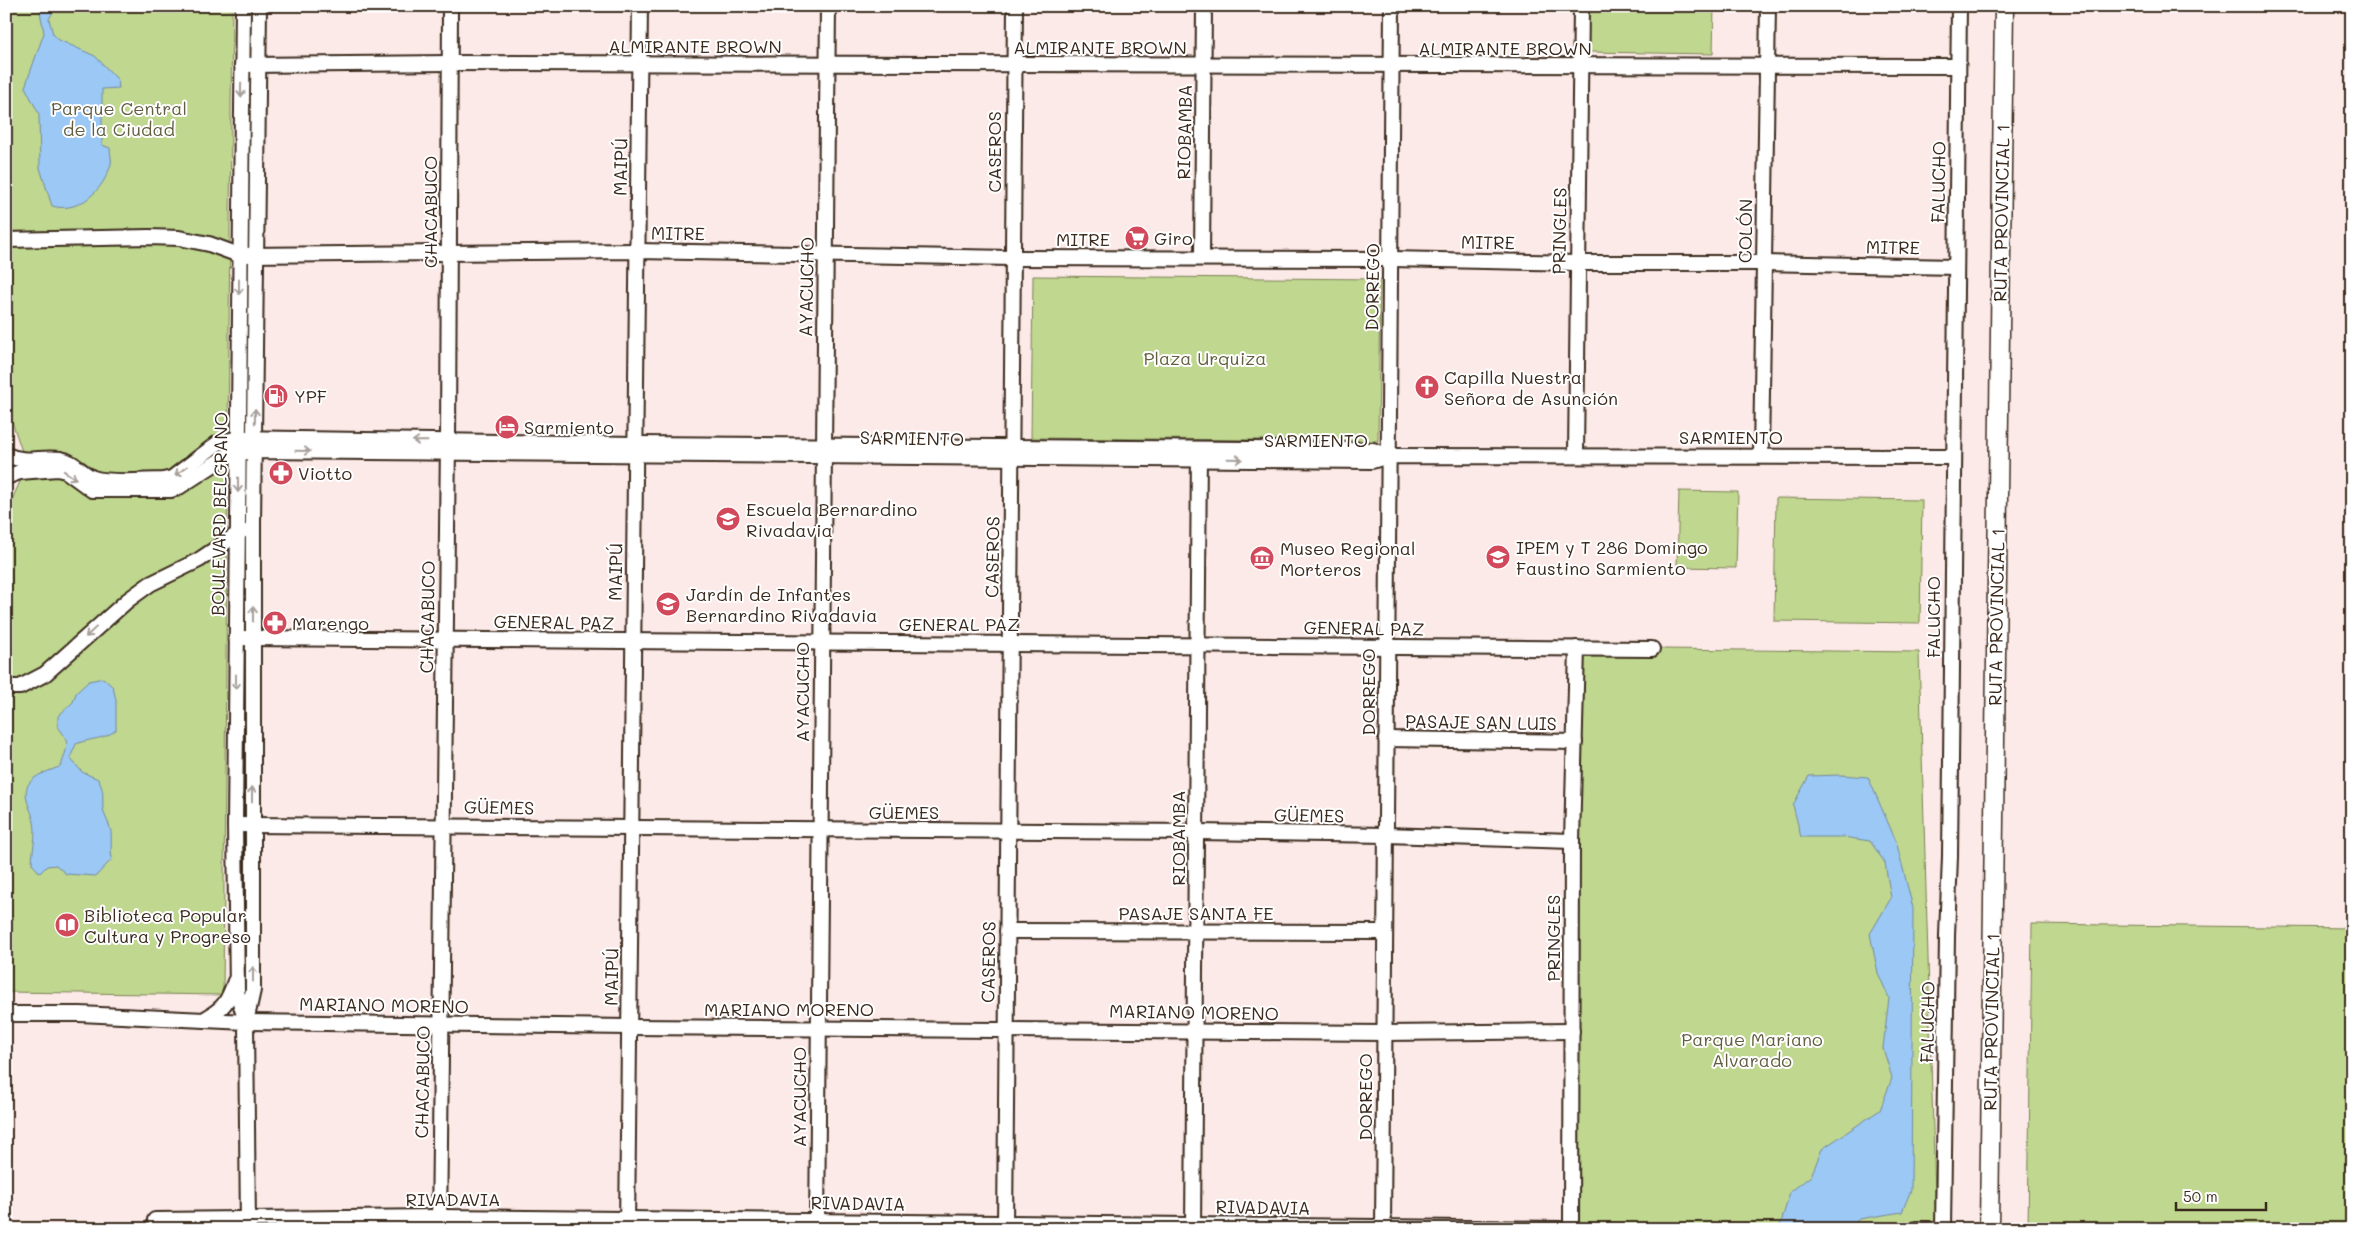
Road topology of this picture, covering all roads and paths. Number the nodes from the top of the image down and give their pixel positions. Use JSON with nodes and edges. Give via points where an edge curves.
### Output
{"nodes":[{"id":1,"x":243,"y":6,"type":"edge"},
{"id":2,"x":259,"y":6,"type":"edge"},
{"id":3,"x":450,"y":6,"type":"edge"},
{"id":4,"x":640,"y":6,"type":"edge"},
{"id":5,"x":828,"y":6,"type":"edge"},
{"id":6,"x":1015,"y":6,"type":"edge"},
{"id":7,"x":1204,"y":6,"type":"edge"},
{"id":8,"x":1392,"y":6,"type":"edge"},
{"id":9,"x":1581,"y":6,"type":"edge"},
{"id":10,"x":1768,"y":6,"type":"edge"},
{"id":11,"x":1958,"y":6,"type":"edge"},
{"id":12,"x":2004,"y":6,"type":"edge"},
{"id":13,"x":450,"y":63,"type":"junction"},
{"id":14,"x":640,"y":64,"type":"junction"},
{"id":15,"x":242,"y":65,"type":"junction"},
{"id":16,"x":258,"y":65,"type":"junction"},
{"id":17,"x":827,"y":65,"type":"junction"},
{"id":18,"x":1014,"y":66,"type":"junction"},
{"id":19,"x":1204,"y":66,"type":"junction"},
{"id":20,"x":1958,"y":66,"type":"junction"},
{"id":21,"x":1391,"y":67,"type":"junction"},
{"id":22,"x":1580,"y":67,"type":"junction"},
{"id":23,"x":1767,"y":68,"type":"junction"},
{"id":24,"x":6,"y":240,"type":"edge"},
{"id":25,"x":638,"y":251,"type":"junction"},
{"id":26,"x":448,"y":252,"type":"junction"},
{"id":27,"x":239,"y":255,"type":"junction"},
{"id":28,"x":257,"y":255,"type":"junction"},
{"id":29,"x":825,"y":255,"type":"junction"},
{"id":30,"x":1012,"y":258,"type":"junction"},
{"id":31,"x":1202,"y":258,"type":"junction"},
{"id":32,"x":1391,"y":259,"type":"junction"},
{"id":33,"x":1578,"y":263,"type":"junction"},
{"id":34,"x":1764,"y":263,"type":"junction"},
{"id":35,"x":1956,"y":267,"type":"junction"},
{"id":36,"x":254,"y":445,"type":"junction"},
{"id":37,"x":239,"y":446,"type":"junction"},
{"id":38,"x":448,"y":447,"type":"junction"},
{"id":39,"x":635,"y":449,"type":"junction"},
{"id":40,"x":823,"y":451,"type":"junction"},
{"id":41,"x":1011,"y":452,"type":"junction"},
{"id":42,"x":6,"y":454,"type":"edge"},
{"id":43,"x":1199,"y":454,"type":"junction"},
{"id":44,"x":1576,"y":455,"type":"junction"},
{"id":45,"x":1388,"y":456,"type":"junction"},
{"id":46,"x":1761,"y":456,"type":"junction"},
{"id":47,"x":1953,"y":457,"type":"junction"},
{"id":48,"x":6,"y":473,"type":"edge"},
{"id":49,"x":6,"y":477,"type":"edge"},
{"id":50,"x":128,"y":485,"type":"junction"},
{"id":51,"x":253,"y":523,"type":"junction"},
{"id":52,"x":237,"y":534,"type":"junction"},
{"id":53,"x":236,"y":638,"type":"junction"},
{"id":54,"x":253,"y":639,"type":"junction"},
{"id":55,"x":445,"y":639,"type":"junction"},
{"id":56,"x":633,"y":641,"type":"junction"},
{"id":57,"x":821,"y":642,"type":"junction"},
{"id":58,"x":1010,"y":642,"type":"junction"},
{"id":59,"x":1198,"y":645,"type":"junction"},
{"id":60,"x":1387,"y":647,"type":"junction"},
{"id":61,"x":1577,"y":648,"type":"junction"},
{"id":62,"x":1652,"y":649,"type":"dead end"},
{"id":63,"x":6,"y":687,"type":"edge"},
{"id":64,"x":1386,"y":739,"type":"junction"},
{"id":65,"x":1575,"y":742,"type":"junction"},
{"id":66,"x":252,"y":824,"type":"junction"},
{"id":67,"x":235,"y":825,"type":"junction"},
{"id":68,"x":443,"y":825,"type":"junction"},
{"id":69,"x":631,"y":828,"type":"junction"},
{"id":70,"x":820,"y":831,"type":"junction"},
{"id":71,"x":1008,"y":831,"type":"junction"},
{"id":72,"x":1197,"y":832,"type":"junction"},
{"id":73,"x":1386,"y":835,"type":"junction"},
{"id":74,"x":1572,"y":841,"type":"junction"},
{"id":75,"x":1007,"y":931,"type":"junction"},
{"id":76,"x":1196,"y":931,"type":"junction"},
{"id":77,"x":1385,"y":932,"type":"junction"},
{"id":78,"x":237,"y":976,"type":"junction"},
{"id":79,"x":6,"y":1014,"type":"edge"},
{"id":80,"x":204,"y":1019,"type":"junction"},
{"id":81,"x":246,"y":1022,"type":"junction"},
{"id":82,"x":441,"y":1024,"type":"junction"},
{"id":83,"x":629,"y":1027,"type":"junction"},
{"id":84,"x":818,"y":1028,"type":"junction"},
{"id":85,"x":1006,"y":1029,"type":"junction"},
{"id":86,"x":1195,"y":1031,"type":"junction"},
{"id":87,"x":1572,"y":1032,"type":"junction"},
{"id":88,"x":1384,"y":1033,"type":"junction"},
{"id":89,"x":155,"y":1220,"type":"dead end"},
{"id":90,"x":439,"y":1223,"type":"edge"},
{"id":91,"x":248,"y":1224,"type":"edge"},
{"id":92,"x":627,"y":1224,"type":"edge"},
{"id":93,"x":817,"y":1225,"type":"edge"},
{"id":94,"x":1005,"y":1226,"type":"edge"},
{"id":95,"x":1194,"y":1227,"type":"edge"},
{"id":96,"x":1383,"y":1228,"type":"edge"},
{"id":97,"x":1473,"y":1228,"type":"edge"},
{"id":98,"x":1560,"y":1229,"type":"edge"},
{"id":99,"x":1571,"y":1229,"type":"edge"},
{"id":100,"x":1917,"y":1229,"type":"edge"},
{"id":101,"x":1943,"y":1229,"type":"edge"},
{"id":102,"x":1989,"y":1229,"type":"edge"}],
"edges":[{"from":1,"to":15,"type":"street","name":"BOULEVARD BELGRANO"},
{"from":2,"to":16,"type":"street","name":"BOULEVARD BELGRANO"},
{"from":3,"to":13,"type":"street","name":"CHACABUCO"},
{"from":4,"to":14,"type":"street","name":"MAIPÚ"},
{"from":5,"to":17,"type":"street","name":"AYACUCHO"},
{"from":6,"to":18,"type":"street","name":"CASEROS"},
{"from":7,"to":19,"type":"street","name":"RIOBAMBA"},
{"from":8,"to":21,"type":"street","name":"DORREGO"},
{"from":9,"to":22,"type":"street","name":"PRINGLES"},
{"from":10,"to":23,"type":"street","name":"COLÓN"},
{"from":11,"to":20,"type":"street","name":"FALUCHO"},
{"from":12,"to":102,"type":"main road","name":"RUTA PROVINCIAL 1"},
{"from":13,"to":14,"type":"street","name":"ALMIRANTE BROWN"},
{"from":13,"to":16,"type":"street","name":"ALMIRANTE BROWN"},
{"from":13,"to":26,"type":"street","name":"CHACABUCO"},
{"from":14,"to":17,"type":"street","name":"ALMIRANTE BROWN"},
{"from":14,"to":25,"type":"street","name":"MAIPÚ"},
{"from":15,"to":16,"type":"street","name":"ALMIRANTE BROWN"},
{"from":15,"to":27,"type":"street","name":"BOULEVARD BELGRANO","one_way":true},
{"from":16,"to":28,"type":"street","name":"BOULEVARD BELGRANO"},
{"from":17,"to":18,"type":"street","name":"ALMIRANTE BROWN"},
{"from":17,"to":29,"type":"street","name":"AYACUCHO"},
{"from":18,"to":19,"type":"street","name":"ALMIRANTE BROWN"},
{"from":18,"to":30,"type":"street","name":"CASEROS"},
{"from":19,"to":21,"type":"street","name":"ALMIRANTE BROWN"},
{"from":19,"to":31,"type":"street","name":"RIOBAMBA"},
{"from":20,"to":23,"type":"street","name":"ALMIRANTE BROWN"},
{"from":20,"to":35,"type":"street","name":"FALUCHO"},
{"from":21,"to":22,"type":"street","name":"ALMIRANTE BROWN"},
{"from":21,"to":32,"type":"street","name":"DORREGO"},
{"from":22,"to":23,"type":"street","name":"ALMIRANTE BROWN"},
{"from":22,"to":33,"type":"street","name":"PRINGLES"},
{"from":23,"to":34,"type":"street","name":"COLÓN"},
{"from":24,"to":27,"type":"street","via":[[179,238],[210,244]]},
{"from":25,"to":26,"type":"street","name":"MITRE"},
{"from":25,"to":29,"type":"street","name":"MITRE"},
{"from":25,"to":39,"type":"street","name":"MAIPÚ"},
{"from":26,"to":28,"type":"street","name":"MITRE"},
{"from":26,"to":38,"type":"street","name":"CHACABUCO"},
{"from":27,"to":28,"type":"street","name":"MITRE"},
{"from":27,"to":37,"type":"street","name":"BOULEVARD BELGRANO","one_way":true},
{"from":36,"to":28,"type":"street","name":"BOULEVARD BELGRANO","one_way":true},
{"from":29,"to":30,"type":"street","name":"MITRE"},
{"from":29,"to":40,"type":"street","name":"AYACUCHO"},
{"from":30,"to":31,"type":"street","name":"MITRE"},
{"from":30,"to":41,"type":"street","name":"CASEROS"},
{"from":31,"to":32,"type":"street","name":"MITRE"},
{"from":32,"to":33,"type":"street","name":"MITRE"},
{"from":32,"to":45,"type":"street","name":"DORREGO"},
{"from":33,"to":34,"type":"street","name":"MITRE"},
{"from":33,"to":44,"type":"street","name":"PRINGLES"},
{"from":34,"to":35,"type":"street","name":"MITRE"},
{"from":34,"to":46,"type":"street","name":"COLÓN"},
{"from":35,"to":47,"type":"street","name":"FALUCHO"},
{"from":36,"to":37,"type":"street","name":"SARMIENTO"},
{"from":36,"to":38,"type":"street","name":"SARMIENTO"},
{"from":36,"to":51,"type":"street","name":"BOULEVARD BELGRANO"},
{"from":37,"to":50,"type":"street","via":[[218,443],[172,478]]},
{"from":37,"to":52,"type":"street","name":"BOULEVARD BELGRANO","one_way":true},
{"from":38,"to":39,"type":"street","name":"SARMIENTO"},
{"from":38,"to":55,"type":"street","name":"CHACABUCO"},
{"from":39,"to":40,"type":"street","name":"SARMIENTO"},
{"from":39,"to":56,"type":"street","name":"MAIPÚ"},
{"from":40,"to":41,"type":"street","name":"SARMIENTO"},
{"from":40,"to":57,"type":"street","name":"AYACUCHO"},
{"from":41,"to":43,"type":"street","name":"SARMIENTO"},
{"from":41,"to":58,"type":"street","name":"CASEROS"},
{"from":42,"to":48,"type":"street"},
{"from":42,"to":50,"type":"street","via":[[24,460],[68,460],[92,477]]},
{"from":43,"to":45,"type":"street","name":"SARMIENTO","via":[[1372,460]]},
{"from":43,"to":59,"type":"street","name":"RIOBAMBA"},
{"from":44,"to":45,"type":"street","name":"SARMIENTO"},
{"from":44,"to":46,"type":"street","name":"SARMIENTO"},
{"from":45,"to":60,"type":"street","name":"DORREGO"},
{"from":46,"to":47,"type":"street","name":"SARMIENTO"},
{"from":47,"to":101,"type":"street","name":"FALUCHO"},
{"from":49,"to":50,"type":"street","one_way":true,"via":[[20,472],[57,469],[66,471],[92,490]]},
{"from":51,"to":52,"type":"street"},
{"from":54,"to":51,"type":"street","name":"BOULEVARD BELGRANO","one_way":true},
{"from":52,"to":53,"type":"street","name":"BOULEVARD BELGRANO"},
{"from":52,"to":63,"type":"street","one_way":true,"via":[[199,560],[150,584],[128,600],[45,674],[20,687]]},
{"from":53,"to":54,"type":"street","name":"GENERAL PAZ"},
{"from":53,"to":67,"type":"street","name":"BOULEVARD BELGRANO","one_way":true},
{"from":54,"to":55,"type":"street","name":"GENERAL PAZ"},
{"from":66,"to":54,"type":"street","name":"BOULEVARD BELGRANO","one_way":true},
{"from":55,"to":56,"type":"street","name":"GENERAL PAZ"},
{"from":55,"to":68,"type":"street","name":"CHACABUCO"},
{"from":56,"to":57,"type":"street","name":"GENERAL PAZ"},
{"from":56,"to":69,"type":"street","name":"MAIPÚ"},
{"from":57,"to":58,"type":"street","name":"GENERAL PAZ"},
{"from":57,"to":70,"type":"street","name":"AYACUCHO"},
{"from":58,"to":59,"type":"street","name":"GENERAL PAZ"},
{"from":58,"to":71,"type":"street","name":"CASEROS"},
{"from":59,"to":60,"type":"street","name":"GENERAL PAZ"},
{"from":59,"to":72,"type":"street","name":"RIOBAMBA"},
{"from":60,"to":61,"type":"street","name":"GENERAL PAZ"},
{"from":60,"to":64,"type":"street","name":"DORREGO"},
{"from":61,"to":62,"type":"street","name":"GENERAL PAZ"},
{"from":61,"to":65,"type":"street","name":"PRINGLES"},
{"from":64,"to":65,"type":"street","name":"PASAJE SAN LUIS"},
{"from":64,"to":73,"type":"street","name":"DORREGO"},
{"from":65,"to":74,"type":"street","name":"PRINGLES"},
{"from":66,"to":67,"type":"street","name":"GÜEMES"},
{"from":66,"to":68,"type":"street","name":"GÜEMES"},
{"from":81,"to":66,"type":"street","name":"BOULEVARD BELGRANO","one_way":true,"via":[[253,990]]},
{"from":67,"to":78,"type":"street","name":"BOULEVARD BELGRANO"},
{"from":68,"to":69,"type":"street","name":"GÜEMES"},
{"from":68,"to":82,"type":"street","name":"CHACABUCO"},
{"from":69,"to":70,"type":"street","name":"GÜEMES"},
{"from":69,"to":83,"type":"street","name":"MAIPÚ"},
{"from":70,"to":71,"type":"street","name":"GÜEMES"},
{"from":70,"to":84,"type":"street","name":"AYACUCHO"},
{"from":71,"to":72,"type":"street","name":"GÜEMES"},
{"from":71,"to":75,"type":"street","name":"CASEROS"},
{"from":72,"to":73,"type":"street","name":"GÜEMES"},
{"from":72,"to":76,"type":"street","name":"RIOBAMBA"},
{"from":73,"to":74,"type":"street","name":"GÜEMES"},
{"from":73,"to":77,"type":"street","name":"DORREGO"},
{"from":74,"to":87,"type":"street","name":"PRINGLES"},
{"from":75,"to":76,"type":"street","name":"PASAJE SANTA FE"},
{"from":75,"to":85,"type":"street","name":"CASEROS"},
{"from":76,"to":77,"type":"street","name":"PASAJE SANTA FE"},
{"from":76,"to":86,"type":"street","name":"RIOBAMBA"},
{"from":77,"to":88,"type":"street","name":"DORREGO"},
{"from":78,"to":80,"type":"street","via":[[229,1000]]},
{"from":78,"to":81,"type":"street","name":"BOULEVARD BELGRANO","via":[[237,992]]},
{"from":79,"to":80,"type":"street","name":"MARIANO MORENO"},
{"from":80,"to":81,"type":"street","name":"MARIANO MORENO"},
{"from":81,"to":82,"type":"street","name":"MARIANO MORENO"},
{"from":81,"to":91,"type":"street","name":"BOULEVARD BELGRANO"},
{"from":82,"to":83,"type":"street","name":"MARIANO MORENO"},
{"from":82,"to":90,"type":"street","name":"CHACABUCO"},
{"from":83,"to":84,"type":"street","name":"MARIANO MORENO"},
{"from":83,"to":92,"type":"street","name":"MAIPÚ"},
{"from":84,"to":85,"type":"street","name":"MARIANO MORENO"},
{"from":84,"to":93,"type":"street","name":"AYACUCHO"},
{"from":85,"to":86,"type":"street","name":"MARIANO MORENO"},
{"from":85,"to":94,"type":"street","name":"CASEROS"},
{"from":86,"to":88,"type":"street","name":"MARIANO MORENO"},
{"from":86,"to":95,"type":"street","name":"RIOBAMBA"},
{"from":87,"to":88,"type":"street","name":"MARIANO MORENO"},
{"from":87,"to":99,"type":"street","name":"PRINGLES"},
{"from":88,"to":96,"type":"street","name":"DORREGO"},
{"from":89,"to":91,"type":"street","name":"RIVADAVIA"},
{"from":90,"to":91,"type":"street","name":"RIVADAVIA"},
{"from":90,"to":92,"type":"street","name":"RIVADAVIA"},
{"from":92,"to":93,"type":"street","name":"RIVADAVIA"},
{"from":93,"to":94,"type":"street","name":"RIVADAVIA"},
{"from":94,"to":95,"type":"street","name":"RIVADAVIA"},
{"from":95,"to":96,"type":"street","name":"RIVADAVIA"},
{"from":96,"to":97,"type":"street","name":"RIVADAVIA"},
{"from":97,"to":98,"type":"street","name":"RIVADAVIA"},
{"from":100,"to":101,"type":"street"}]}
